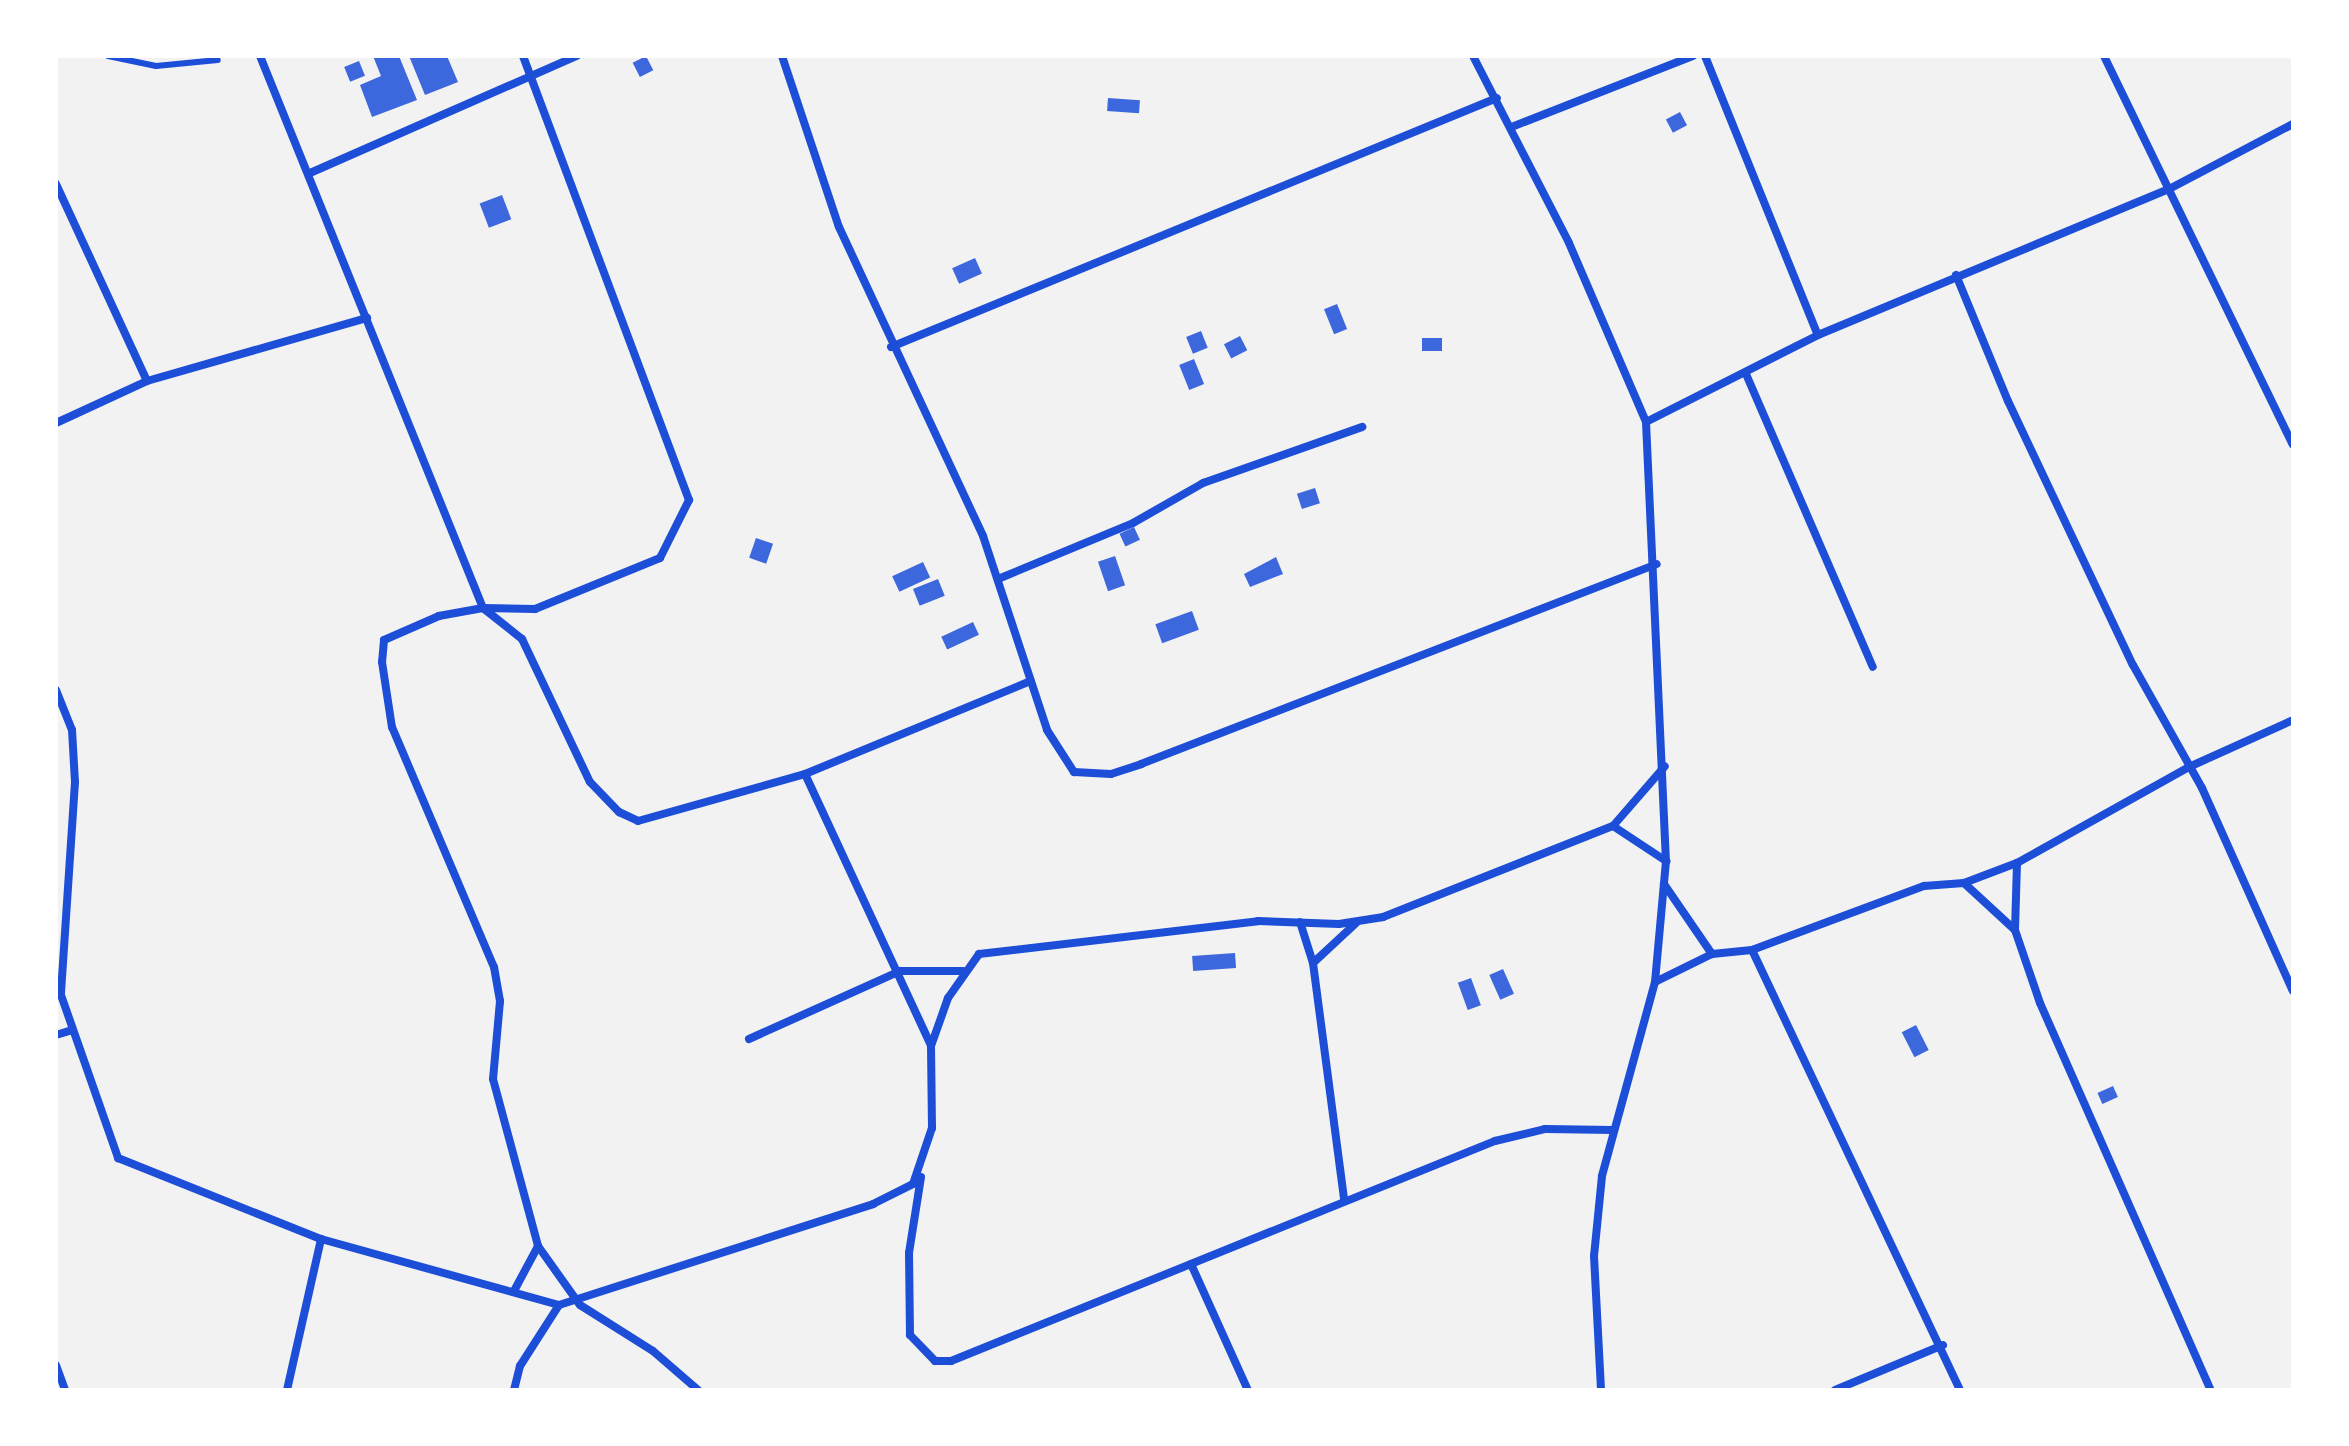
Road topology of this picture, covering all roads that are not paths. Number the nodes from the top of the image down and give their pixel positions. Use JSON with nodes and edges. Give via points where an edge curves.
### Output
{"nodes":[{"id":1,"x":108,"y":56,"type":"edge"},
{"id":2,"x":260,"y":56,"type":"edge"},
{"id":3,"x":523,"y":56,"type":"edge"},
{"id":4,"x":577,"y":56,"type":"edge"},
{"id":5,"x":782,"y":56,"type":"edge"},
{"id":6,"x":1473,"y":56,"type":"edge"},
{"id":7,"x":1693,"y":56,"type":"edge"},
{"id":8,"x":1705,"y":56,"type":"edge"},
{"id":9,"x":2104,"y":56,"type":"edge"},
{"id":10,"x":218,"y":60,"type":"dead end"},
{"id":11,"x":531,"y":73,"type":"junction"},
{"id":12,"x":1497,"y":98,"type":"junction"},
{"id":13,"x":2293,"y":124,"type":"edge"},
{"id":14,"x":1514,"y":126,"type":"junction"},
{"id":15,"x":310,"y":173,"type":"junction"},
{"id":16,"x":56,"y":184,"type":"edge"},
{"id":17,"x":2171,"y":188,"type":"junction"},
{"id":18,"x":1956,"y":275,"type":"junction"},
{"id":19,"x":367,"y":318,"type":"junction"},
{"id":20,"x":1818,"y":335,"type":"junction"},
{"id":21,"x":891,"y":347,"type":"junction"},
{"id":22,"x":1746,"y":374,"type":"junction"},
{"id":23,"x":147,"y":381,"type":"junction"},
{"id":24,"x":1646,"y":422,"type":"junction"},
{"id":25,"x":56,"y":423,"type":"edge"},
{"id":26,"x":1362,"y":427,"type":"dead end"},
{"id":27,"x":2293,"y":445,"type":"edge"},
{"id":28,"x":1657,"y":564,"type":"junction"},
{"id":29,"x":998,"y":579,"type":"junction"},
{"id":30,"x":483,"y":608,"type":"junction"},
{"id":31,"x":1873,"y":667,"type":"dead end"},
{"id":32,"x":1031,"y":681,"type":"junction"},
{"id":33,"x":56,"y":690,"type":"edge"},
{"id":34,"x":2293,"y":720,"type":"edge"},
{"id":35,"x":1665,"y":766,"type":"junction"},
{"id":36,"x":2189,"y":767,"type":"junction"},
{"id":37,"x":805,"y":774,"type":"junction"},
{"id":38,"x":1613,"y":826,"type":"junction"},
{"id":39,"x":1666,"y":861,"type":"junction"},
{"id":40,"x":2017,"y":863,"type":"junction"},
{"id":41,"x":1964,"y":883,"type":"junction"},
{"id":42,"x":1664,"y":884,"type":"junction"},
{"id":43,"x":1300,"y":922,"type":"junction"},
{"id":44,"x":1356,"y":923,"type":"junction"},
{"id":45,"x":2015,"y":930,"type":"junction"},
{"id":46,"x":1752,"y":950,"type":"junction"},
{"id":47,"x":1712,"y":954,"type":"junction"},
{"id":48,"x":1313,"y":963,"type":"junction"},
{"id":49,"x":900,"y":971,"type":"junction"},
{"id":50,"x":963,"y":971,"type":"junction"},
{"id":51,"x":1655,"y":982,"type":"junction"},
{"id":52,"x":2293,"y":991,"type":"edge"},
{"id":53,"x":69,"y":1031,"type":"junction"},
{"id":54,"x":56,"y":1035,"type":"edge"},
{"id":55,"x":749,"y":1039,"type":"dead end"},
{"id":56,"x":931,"y":1046,"type":"junction"},
{"id":57,"x":1613,"y":1130,"type":"junction"},
{"id":58,"x":921,"y":1172,"type":"junction"},
{"id":59,"x":1344,"y":1199,"type":"junction"},
{"id":60,"x":321,"y":1239,"type":"junction"},
{"id":61,"x":538,"y":1246,"type":"junction"},
{"id":62,"x":1191,"y":1264,"type":"junction"},
{"id":63,"x":514,"y":1291,"type":"junction"},
{"id":64,"x":574,"y":1298,"type":"junction"},
{"id":65,"x":559,"y":1305,"type":"junction"},
{"id":66,"x":1943,"y":1345,"type":"junction"},
{"id":67,"x":56,"y":1365,"type":"edge"},
{"id":68,"x":65,"y":1390,"type":"edge"},
{"id":69,"x":287,"y":1390,"type":"edge"},
{"id":70,"x":514,"y":1390,"type":"edge"},
{"id":71,"x":698,"y":1390,"type":"edge"},
{"id":72,"x":1248,"y":1390,"type":"edge"},
{"id":73,"x":1601,"y":1390,"type":"edge"},
{"id":74,"x":1835,"y":1390,"type":"edge"},
{"id":75,"x":1960,"y":1390,"type":"edge"},
{"id":76,"x":2211,"y":1390,"type":"edge"}],
"edges":[{"from":1,"to":10,"type":"lane","via":[[137,66]]},
{"from":2,"to":15,"type":"street"},
{"from":3,"to":11,"type":"street"},
{"from":4,"to":11,"type":"street"},
{"from":5,"to":21,"type":"street","via":[[839,227]]},
{"from":6,"to":12,"type":"street"},
{"from":7,"to":14,"type":"street"},
{"from":8,"to":20,"type":"street"},
{"from":9,"to":17,"type":"street"},
{"from":11,"to":15,"type":"street"},
{"from":11,"to":30,"type":"street","via":[[689,500],[660,558],[535,609]]},
{"from":12,"to":14,"type":"street"},
{"from":12,"to":21,"type":"street"},
{"from":13,"to":17,"type":"street"},
{"from":14,"to":24,"type":"street"},
{"from":15,"to":19,"type":"street"},
{"from":16,"to":23,"type":"street"},
{"from":17,"to":18,"type":"street"},
{"from":17,"to":27,"type":"street"},
{"from":18,"to":20,"type":"street"},
{"from":18,"to":36,"type":"street","via":[[2008,401]]},
{"from":19,"to":23,"type":"street"},
{"from":19,"to":30,"type":"street"},
{"from":20,"to":22,"type":"street"},
{"from":21,"to":29,"type":"street"},
{"from":22,"to":24,"type":"street"},
{"from":22,"to":31,"type":"street"},
{"from":23,"to":25,"type":"street"},
{"from":24,"to":28,"type":"street"},
{"from":26,"to":29,"type":"street","via":[[1203,483],[1133,523]]},
{"from":28,"to":32,"type":"street","via":[[1422,660],[1111,774],[1074,772],[1062,761]]},
{"from":28,"to":35,"type":"street"},
{"from":29,"to":32,"type":"street"},
{"from":30,"to":37,"type":"street","via":[[522,639],[590,782],[619,812],[656,821]]},
{"from":30,"to":61,"type":"street","via":[[439,616],[384,640],[382,662],[392,727],[494,967],[500,1001],[493,1079]]},
{"from":32,"to":37,"type":"street"},
{"from":33,"to":53,"type":"street","via":[[74,746],[59,969]]},
{"from":34,"to":36,"type":"street"},
{"from":35,"to":38,"type":"street"},
{"from":35,"to":39,"type":"street"},
{"from":36,"to":40,"type":"street"},
{"from":36,"to":52,"type":"street"},
{"from":37,"to":49,"type":"street"},
{"from":38,"to":39,"type":"street"},
{"from":38,"to":44,"type":"street"},
{"from":39,"to":42,"type":"street"},
{"from":40,"to":41,"type":"street"},
{"from":40,"to":45,"type":"street"},
{"from":41,"to":45,"type":"street"},
{"from":41,"to":46,"type":"street","via":[[1924,886]]},
{"from":42,"to":47,"type":"street"},
{"from":42,"to":51,"type":"street"},
{"from":43,"to":44,"type":"street"},
{"from":43,"to":48,"type":"street"},
{"from":43,"to":50,"type":"street","via":[[1006,946],[979,954]]},
{"from":44,"to":48,"type":"street"},
{"from":45,"to":76,"type":"street","via":[[2040,1003]]},
{"from":46,"to":47,"type":"street"},
{"from":46,"to":66,"type":"street"},
{"from":47,"to":51,"type":"street"},
{"from":48,"to":59,"type":"street"},
{"from":49,"to":50,"type":"street"},
{"from":49,"to":55,"type":"street"},
{"from":49,"to":56,"type":"street"},
{"from":50,"to":56,"type":"street"},
{"from":51,"to":57,"type":"street"},
{"from":53,"to":54,"type":"street"},
{"from":53,"to":60,"type":"street","via":[[107,1138],[131,1169]]},
{"from":56,"to":58,"type":"street","via":[[932,1128]]},
{"from":57,"to":59,"type":"street","via":[[1545,1129],[1495,1141]]},
{"from":57,"to":73,"type":"street","via":[[1594,1256]]},
{"from":58,"to":62,"type":"street","via":[[907,1303],[910,1335],[935,1361]]},
{"from":58,"to":64,"type":"street","via":[[873,1204]]},
{"from":59,"to":62,"type":"street"},
{"from":60,"to":63,"type":"street"},
{"from":60,"to":69,"type":"street"},
{"from":61,"to":63,"type":"street"},
{"from":61,"to":64,"type":"street"},
{"from":62,"to":72,"type":"street"},
{"from":63,"to":65,"type":"street"},
{"from":64,"to":65,"type":"street"},
{"from":64,"to":71,"type":"street"},
{"from":65,"to":70,"type":"street","via":[[520,1366]]},
{"from":66,"to":74,"type":"street"},
{"from":66,"to":75,"type":"street"},
{"from":67,"to":68,"type":"street"}]}
